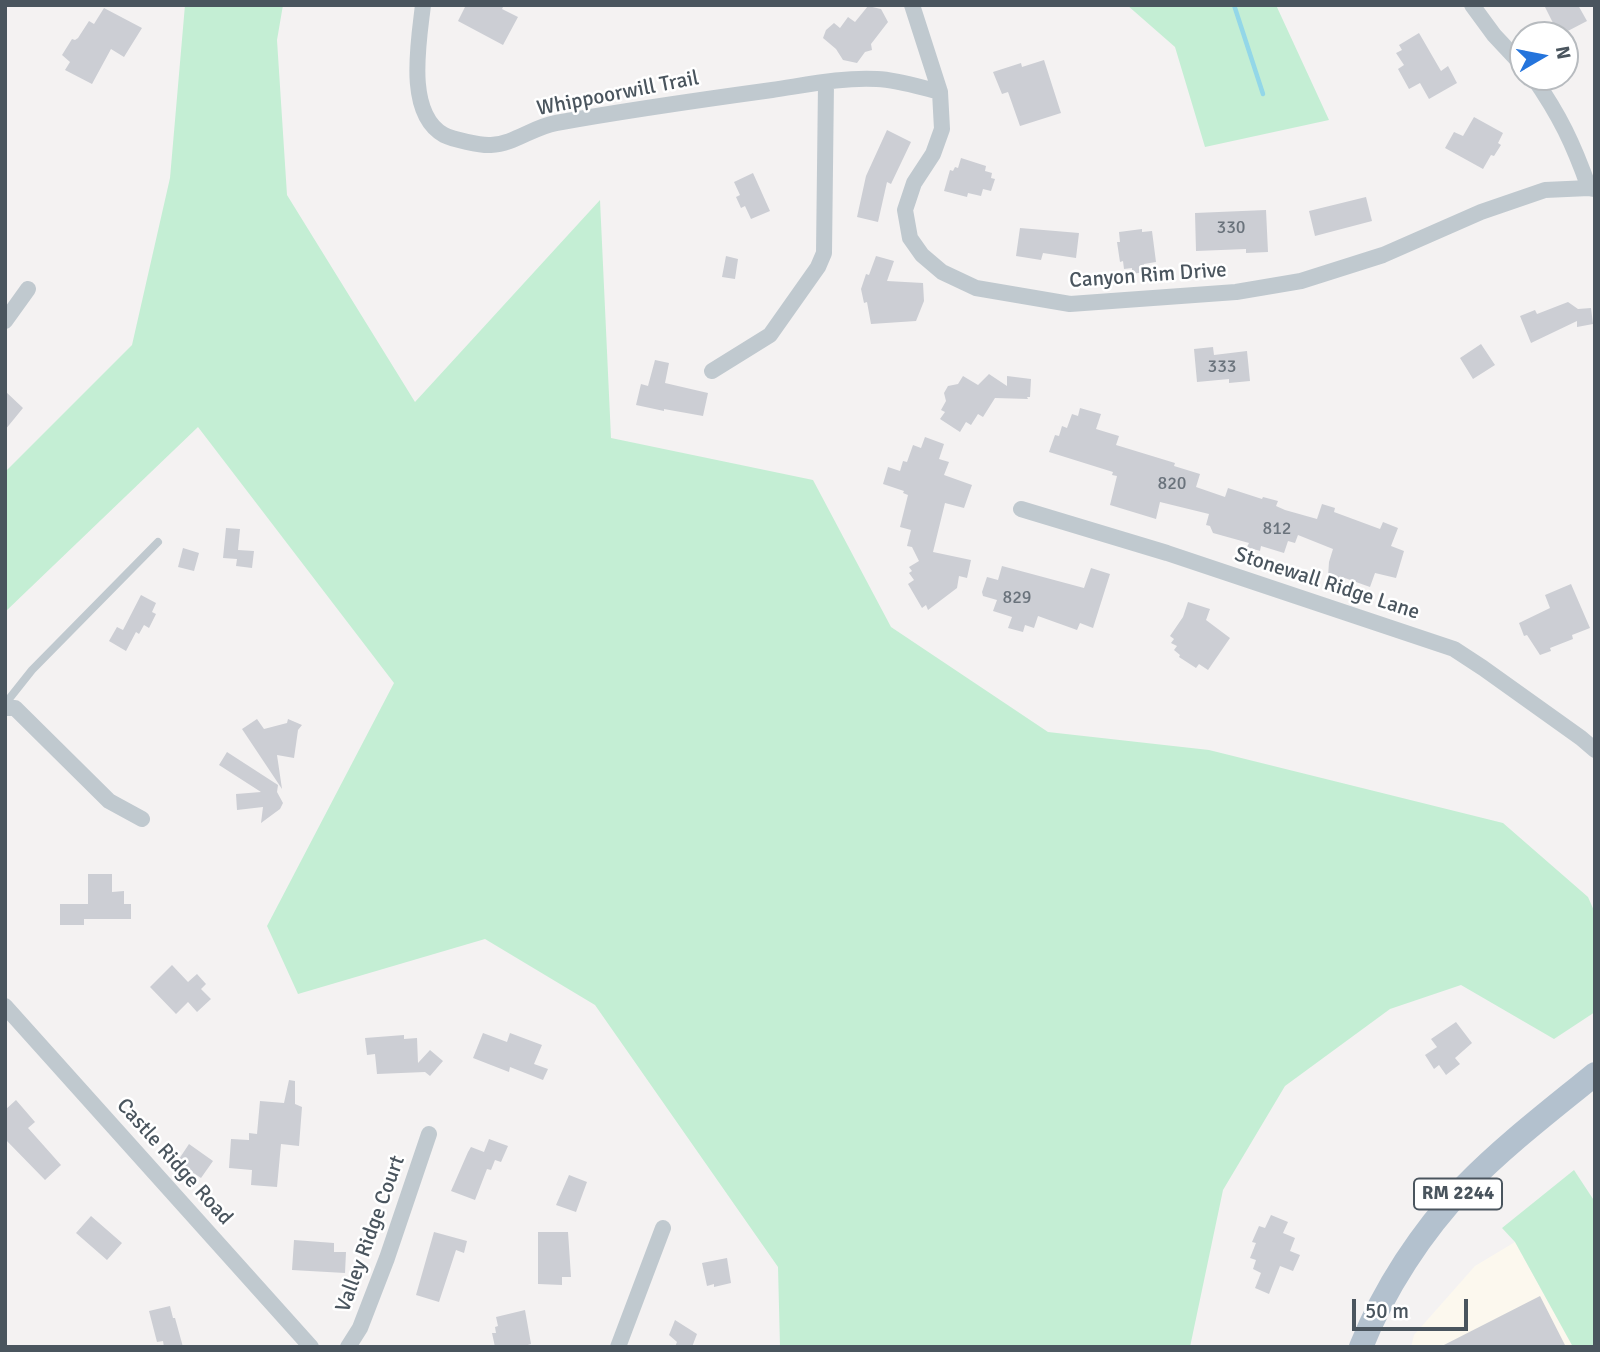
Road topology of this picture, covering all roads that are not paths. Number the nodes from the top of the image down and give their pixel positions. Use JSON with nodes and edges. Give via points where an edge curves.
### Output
{"nodes":[{"id":1,"x":424,"y":5,"type":"edge"},
{"id":2,"x":912,"y":5,"type":"edge"},
{"id":3,"x":1472,"y":5,"type":"edge"},
{"id":4,"x":1509,"y":51,"type":"edge"},
{"id":5,"x":826,"y":83,"type":"junction"},
{"id":6,"x":1542,"y":91,"type":"edge"},
{"id":7,"x":940,"y":92,"type":"junction"},
{"id":8,"x":1592,"y":189,"type":"edge"},
{"id":9,"x":28,"y":289,"type":"dead end"},
{"id":10,"x":5,"y":321,"type":"edge"},
{"id":11,"x":712,"y":371,"type":"dead end"},
{"id":12,"x":1021,"y":509,"type":"dead end"},
{"id":13,"x":158,"y":541,"type":"dead end"},
{"id":14,"x":5,"y":706,"type":"edge"},
{"id":15,"x":1595,"y":750,"type":"edge"},
{"id":16,"x":142,"y":819,"type":"dead end"},
{"id":17,"x":5,"y":1006,"type":"edge"},
{"id":18,"x":1595,"y":1074,"type":"edge"},
{"id":19,"x":429,"y":1134,"type":"dead end"},
{"id":20,"x":663,"y":1228,"type":"dead end"},
{"id":21,"x":311,"y":1347,"type":"edge"},
{"id":22,"x":348,"y":1347,"type":"edge"},
{"id":23,"x":618,"y":1347,"type":"edge"},
{"id":24,"x":1362,"y":1347,"type":"edge"}],
"edges":[{"from":1,"to":5,"type":"street","name":"Whippoorwill Trail","via":[[417,86],[425,114],[443,135],[489,146],[550,124]]},
{"from":2,"to":7,"type":"street","name":"Canyon Rim Drive"},
{"from":3,"to":4,"type":"street"},
{"from":5,"to":7,"type":"street","name":"Whippoorwill Trail","via":[[877,79]]},
{"from":5,"to":11,"type":"street","via":[[824,253],[770,335]]},
{"from":6,"to":8,"type":"street"},
{"from":7,"to":8,"type":"street","name":"Canyon Rim Drive","via":[[942,129],[905,211],[910,238],[942,272],[976,288],[1026,298],[1070,304],[1236,292],[1301,281],[1383,255],[1545,190]]},
{"from":9,"to":10,"type":"street"},
{"from":12,"to":15,"type":"street","name":"Stonewall Ridge Lane","via":[[1454,649]]},
{"from":13,"to":14,"type":"lane","via":[[32,670]]},
{"from":14,"to":16,"type":"street","via":[[15,708],[109,801]]},
{"from":17,"to":21,"type":"street","name":"Castle Ridge Road"},
{"from":18,"to":24,"type":"main road","number":"RM 2244","via":[[1516,1140],[1443,1212],[1400,1272]]},
{"from":19,"to":22,"type":"street","name":"Valley Ridge Court","via":[[387,1258]]},
{"from":20,"to":23,"type":"street"}]}
